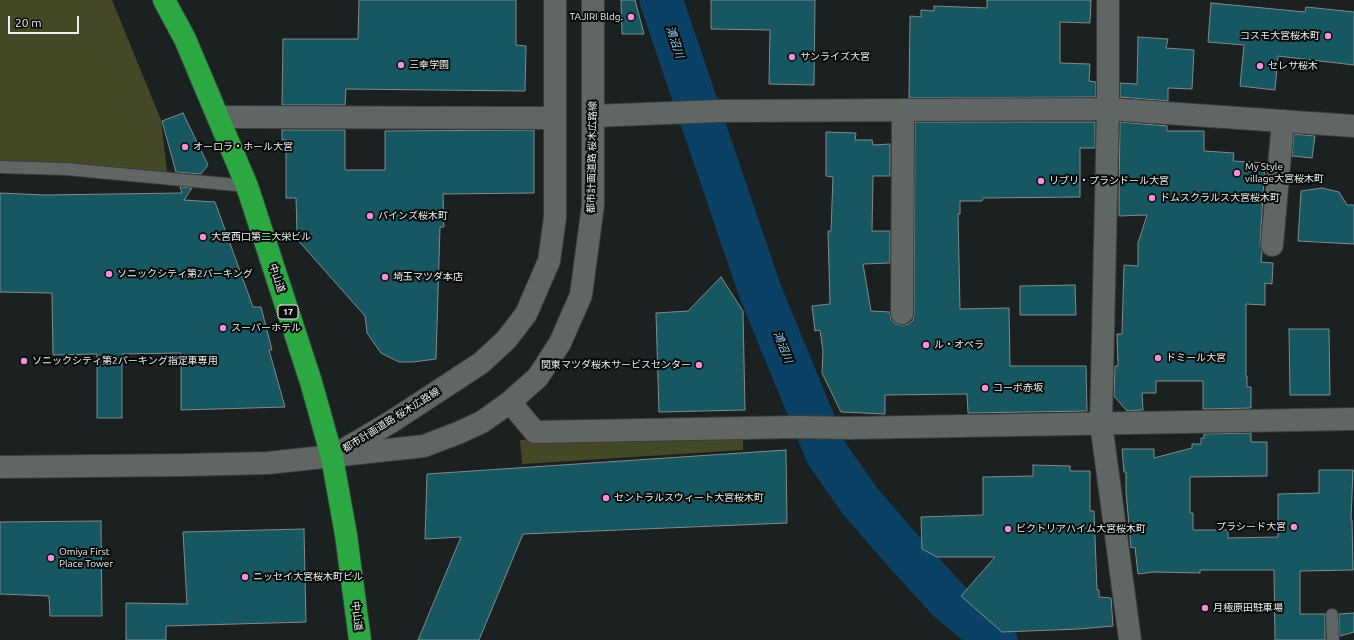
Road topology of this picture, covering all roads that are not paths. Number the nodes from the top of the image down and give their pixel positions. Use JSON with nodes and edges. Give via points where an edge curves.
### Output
{"nodes":[{"id":1,"x":164,"y":0,"type":"edge"},
{"id":2,"x":555,"y":0,"type":"edge"},
{"id":3,"x":593,"y":0,"type":"edge"},
{"id":4,"x":1108,"y":0,"type":"edge"},
{"id":5,"x":1108,"y":109,"type":"junction"},
{"id":6,"x":903,"y":110,"type":"junction"},
{"id":7,"x":593,"y":116,"type":"junction"},
{"id":8,"x":218,"y":117,"type":"junction"},
{"id":9,"x":555,"y":118,"type":"junction"},
{"id":10,"x":1283,"y":121,"type":"junction"},
{"id":11,"x":1354,"y":126,"type":"edge"},
{"id":12,"x":0,"y":167,"type":"edge"},
{"id":13,"x":247,"y":186,"type":"junction"},
{"id":14,"x":1272,"y":245,"type":"dead end"},
{"id":15,"x":902,"y":313,"type":"dead end"},
{"id":16,"x":510,"y":402,"type":"junction"},
{"id":17,"x":1354,"y":419,"type":"edge"},
{"id":18,"x":1101,"y":423,"type":"junction"},
{"id":19,"x":332,"y":456,"type":"junction"},
{"id":20,"x":0,"y":467,"type":"edge"},
{"id":21,"x":1332,"y":615,"type":"dead end"},
{"id":22,"x":360,"y":640,"type":"edge"},
{"id":23,"x":1130,"y":640,"type":"edge"},
{"id":24,"x":1333,"y":640,"type":"edge"}],
"edges":[{"from":1,"to":8,"type":"highway","name":"中山道","number":"17","via":[[185,40]]},
{"from":2,"to":9,"type":"street","name":"都市計画道路 桜木広路線"},
{"from":3,"to":7,"type":"street","name":"都市計画道路 桜木広路線"},
{"from":4,"to":5,"type":"street"},
{"from":5,"to":6,"type":"street"},
{"from":5,"to":10,"type":"street"},
{"from":5,"to":18,"type":"street"},
{"from":6,"to":7,"type":"street","via":[[718,111]]},
{"from":6,"to":15,"type":"street"},
{"from":7,"to":16,"type":"street","name":"都市計画道路 桜木広路線","via":[[593,205],[581,295],[560,343],[538,377]]},
{"from":8,"to":9,"type":"street"},
{"from":8,"to":13,"type":"highway","name":"中山道","number":"17"},
{"from":9,"to":19,"type":"street","name":"都市計画道路 桜木広路線","via":[[555,218],[549,261],[526,314],[506,340],[481,363],[391,422]]},
{"from":10,"to":11,"type":"street"},
{"from":10,"to":14,"type":"street"},
{"from":12,"to":13,"type":"lane","via":[[66,169]]},
{"from":13,"to":19,"type":"highway","name":"中山道","number":"17","via":[[311,382]]},
{"from":16,"to":18,"type":"street","via":[[536,432]]},
{"from":16,"to":19,"type":"street","name":"都市計画道路 桜木広路線","via":[[482,422],[424,446]]},
{"from":17,"to":18,"type":"street"},
{"from":18,"to":23,"type":"street"},
{"from":19,"to":20,"type":"street","via":[[268,463]]},
{"from":19,"to":22,"type":"highway","name":"中山道","number":"17"},
{"from":21,"to":24,"type":"lane"}]}
